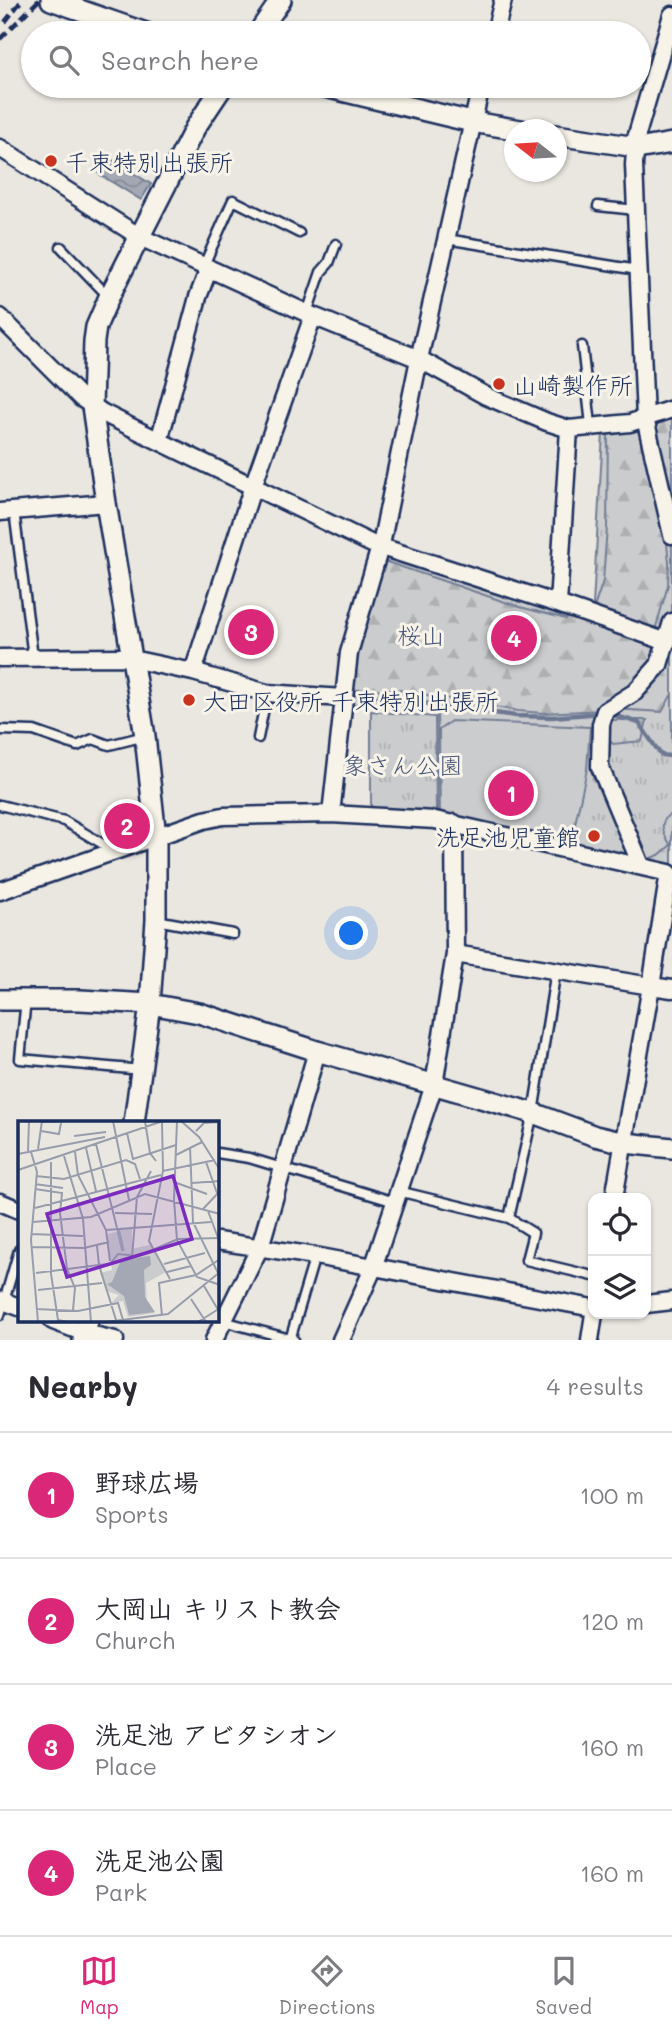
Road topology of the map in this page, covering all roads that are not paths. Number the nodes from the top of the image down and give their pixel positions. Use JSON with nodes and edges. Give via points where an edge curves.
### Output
{"nodes":[{"id":1,"x":281,"y":0,"type":"edge"},
{"id":2,"x":503,"y":0,"type":"edge"},
{"id":3,"x":63,"y":2,"type":"edge"},
{"id":4,"x":672,"y":15,"type":"edge"},
{"id":5,"x":114,"y":21,"type":"edge"},
{"id":6,"x":266,"y":21,"type":"edge"},
{"id":7,"x":498,"y":21,"type":"edge"},
{"id":8,"x":651,"y":87,"type":"edge"},
{"id":9,"x":215,"y":98,"type":"edge"},
{"id":10,"x":371,"y":98,"type":"edge"},
{"id":11,"x":478,"y":98,"type":"edge"},
{"id":12,"x":648,"y":98,"type":"edge"},
{"id":13,"x":472,"y":122,"type":"junction"},
{"id":14,"x":504,"y":127,"type":"edge"},
{"id":15,"x":567,"y":137,"type":"edge"},
{"id":16,"x":672,"y":143,"type":"edge"},
{"id":17,"x":635,"y":146,"type":"junction"},
{"id":18,"x":0,"y":148,"type":"edge"},
{"id":19,"x":598,"y":205,"type":"dead end"},
{"id":20,"x":636,"y":210,"type":"junction"},
{"id":21,"x":299,"y":233,"type":"dead end"},
{"id":22,"x":140,"y":237,"type":"junction"},
{"id":23,"x":446,"y":239,"type":"junction"},
{"id":24,"x":336,"y":244,"type":"dead end"},
{"id":25,"x":61,"y":247,"type":"dead end"},
{"id":26,"x":207,"y":267,"type":"junction"},
{"id":27,"x":638,"y":270,"type":"junction"},
{"id":28,"x":109,"y":297,"type":"junction"},
{"id":29,"x":310,"y":314,"type":"junction"},
{"id":30,"x":0,"y":317,"type":"edge"},
{"id":31,"x":582,"y":346,"type":"dead end"},
{"id":32,"x":419,"y":359,"type":"junction"},
{"id":33,"x":92,"y":406,"type":"junction"},
{"id":34,"x":672,"y":409,"type":"edge"},
{"id":35,"x":645,"y":418,"type":"junction"},
{"id":36,"x":591,"y":425,"type":"junction"},
{"id":37,"x":569,"y":429,"type":"junction"},
{"id":38,"x":159,"y":441,"type":"junction"},
{"id":39,"x":253,"y":486,"type":"junction"},
{"id":40,"x":106,"y":503,"type":"junction"},
{"id":41,"x":7,"y":511,"type":"edge"},
{"id":42,"x":672,"y":535,"type":"edge"},
{"id":43,"x":380,"y":546,"type":"junction"},
{"id":44,"x":558,"y":604,"type":"junction"},
{"id":45,"x":672,"y":622,"type":"edge"},
{"id":46,"x":667,"y":642,"type":"junction"},
{"id":47,"x":33,"y":657,"type":"junction"},
{"id":48,"x":0,"y":658,"type":"edge"},
{"id":49,"x":133,"y":659,"type":"junction"},
{"id":50,"x":192,"y":672,"type":"junction"},
{"id":51,"x":267,"y":693,"type":"junction"},
{"id":52,"x":343,"y":698,"type":"junction"},
{"id":53,"x":0,"y":730,"type":"edge"},
{"id":54,"x":145,"y":736,"type":"junction"},
{"id":55,"x":258,"y":738,"type":"dead end"},
{"id":56,"x":0,"y":804,"type":"edge"},
{"id":57,"x":331,"y":814,"type":"junction"},
{"id":58,"x":454,"y":823,"type":"junction"},
{"id":59,"x":156,"y":837,"type":"junction"},
{"id":60,"x":116,"y":851,"type":"junction"},
{"id":61,"x":641,"y":865,"type":"junction"},
{"id":62,"x":0,"y":891,"type":"edge"},
{"id":63,"x":156,"y":920,"type":"junction"},
{"id":64,"x":233,"y":934,"type":"dead end"},
{"id":65,"x":455,"y":954,"type":"junction"},
{"id":66,"x":556,"y":969,"type":"junction"},
{"id":67,"x":651,"y":986,"type":"junction"},
{"id":68,"x":672,"y":989,"type":"edge"},
{"id":69,"x":26,"y":999,"type":"junction"},
{"id":70,"x":0,"y":1000,"type":"edge"},
{"id":71,"x":150,"y":1004,"type":"junction"},
{"id":72,"x":317,"y":1051,"type":"junction"},
{"id":73,"x":142,"y":1070,"type":"junction"},
{"id":74,"x":434,"y":1085,"type":"junction"},
{"id":75,"x":533,"y":1113,"type":"junction"},
{"id":76,"x":134,"y":1121,"type":"edge"},
{"id":77,"x":625,"y":1143,"type":"junction"},
{"id":78,"x":672,"y":1148,"type":"edge"},
{"id":79,"x":219,"y":1153,"type":"edge"},
{"id":80,"x":283,"y":1168,"type":"junction"},
{"id":81,"x":615,"y":1193,"type":"edge"},
{"id":82,"x":396,"y":1196,"type":"junction"},
{"id":83,"x":0,"y":1202,"type":"edge"},
{"id":84,"x":18,"y":1210,"type":"edge"},
{"id":85,"x":509,"y":1218,"type":"junction"},
{"id":86,"x":219,"y":1241,"type":"edge"},
{"id":87,"x":260,"y":1247,"type":"junction"},
{"id":88,"x":18,"y":1254,"type":"edge"},
{"id":89,"x":315,"y":1256,"type":"junction"},
{"id":90,"x":373,"y":1268,"type":"junction"},
{"id":91,"x":588,"y":1275,"type":"edge"},
{"id":92,"x":672,"y":1301,"type":"edge"},
{"id":93,"x":651,"y":1303,"type":"edge"},
{"id":94,"x":6,"y":1306,"type":"edge"},
{"id":95,"x":588,"y":1307,"type":"edge"},
{"id":96,"x":593,"y":1319,"type":"edge"},
{"id":97,"x":223,"y":1321,"type":"junction"},
{"id":98,"x":56,"y":1322,"type":"edge"},
{"id":99,"x":85,"y":1331,"type":"edge"},
{"id":100,"x":115,"y":1340,"type":"edge"},
{"id":101,"x":214,"y":1340,"type":"edge"},
{"id":102,"x":291,"y":1340,"type":"edge"},
{"id":103,"x":341,"y":1340,"type":"edge"},
{"id":104,"x":590,"y":1340,"type":"edge"}],
"edges":[{"from":1,"to":6,"type":"street"},
{"from":2,"to":7,"type":"street"},
{"from":3,"to":5,"type":"street"},
{"from":4,"to":8,"type":"street"},
{"from":9,"to":22,"type":"street"},
{"from":10,"to":13,"type":"street"},
{"from":11,"to":13,"type":"street"},
{"from":12,"to":17,"type":"street"},
{"from":13,"to":14,"type":"street"},
{"from":13,"to":23,"type":"street"},
{"from":15,"to":17,"type":"street"},
{"from":16,"to":17,"type":"street"},
{"from":17,"to":20,"type":"street"},
{"from":18,"to":22,"type":"street"},
{"from":19,"to":20,"type":"lane"},
{"from":20,"to":27,"type":"street"},
{"from":21,"to":26,"type":"lane","via":[[233,200]]},
{"from":22,"to":26,"type":"street"},
{"from":22,"to":28,"type":"street"},
{"from":23,"to":27,"type":"lane"},
{"from":23,"to":32,"type":"street"},
{"from":24,"to":29,"type":"lane","via":[[321,272]]},
{"from":25,"to":28,"type":"lane"},
{"from":26,"to":29,"type":"street"},
{"from":26,"to":38,"type":"street"},
{"from":27,"to":35,"type":"street"},
{"from":28,"to":33,"type":"street","via":[[96,327]]},
{"from":29,"to":32,"type":"street"},
{"from":29,"to":39,"type":"street"},
{"from":30,"to":33,"type":"street"},
{"from":31,"to":36,"type":"lane"},
{"from":32,"to":37,"type":"street","via":[[486,396]]},
{"from":32,"to":43,"type":"street"},
{"from":33,"to":38,"type":"street"},
{"from":33,"to":40,"type":"street"},
{"from":34,"to":35,"type":"street"},
{"from":35,"to":36,"type":"street"},
{"from":35,"to":42,"type":"street"},
{"from":36,"to":37,"type":"street"},
{"from":37,"to":44,"type":"street"},
{"from":38,"to":39,"type":"street"},
{"from":39,"to":43,"type":"street"},
{"from":39,"to":50,"type":"street"},
{"from":40,"to":41,"type":"street"},
{"from":40,"to":49,"type":"street"},
{"from":41,"to":47,"type":"lane"},
{"from":43,"to":44,"type":"street"},
{"from":43,"to":52,"type":"street","via":[[349,653]]},
{"from":44,"to":46,"type":"street"},
{"from":45,"to":46,"type":"street"},
{"from":46,"to":61,"type":"street","via":[[659,665],[603,718],[600,767]]},
{"from":47,"to":48,"type":"street"},
{"from":47,"to":49,"type":"street"},
{"from":49,"to":50,"type":"street"},
{"from":49,"to":54,"type":"street"},
{"from":50,"to":51,"type":"street"},
{"from":51,"to":52,"type":"street"},
{"from":51,"to":55,"type":"lane"},
{"from":52,"to":57,"type":"street"},
{"from":53,"to":54,"type":"lane","via":[[34,732],[77,746],[93,739],[109,745]]},
{"from":54,"to":59,"type":"street"},
{"from":56,"to":60,"type":"lane","via":[[64,821]]},
{"from":57,"to":58,"type":"street"},
{"from":57,"to":59,"type":"street","via":[[223,816]]},
{"from":58,"to":61,"type":"street"},
{"from":58,"to":65,"type":"street"},
{"from":59,"to":60,"type":"street"},
{"from":59,"to":63,"type":"street"},
{"from":60,"to":62,"type":"street"},
{"from":61,"to":67,"type":"street","via":[[669,873]]},
{"from":63,"to":64,"type":"lane"},
{"from":63,"to":71,"type":"street"},
{"from":65,"to":66,"type":"street"},
{"from":65,"to":74,"type":"street"},
{"from":66,"to":67,"type":"street"},
{"from":66,"to":75,"type":"lane"},
{"from":67,"to":68,"type":"street"},
{"from":67,"to":77,"type":"street"},
{"from":69,"to":70,"type":"street"},
{"from":69,"to":71,"type":"street"},
{"from":69,"to":73,"type":"lane","via":[[20,1059]]},
{"from":71,"to":72,"type":"street","via":[[199,1013]]},
{"from":71,"to":73,"type":"street"},
{"from":72,"to":74,"type":"street"},
{"from":72,"to":80,"type":"street"},
{"from":73,"to":76,"type":"street"},
{"from":74,"to":75,"type":"street"},
{"from":74,"to":82,"type":"street"},
{"from":75,"to":77,"type":"street"},
{"from":75,"to":85,"type":"lane"},
{"from":77,"to":78,"type":"street"},
{"from":77,"to":81,"type":"street"},
{"from":79,"to":80,"type":"lane"},
{"from":80,"to":82,"type":"lane"},
{"from":80,"to":87,"type":"street"},
{"from":82,"to":85,"type":"lane"},
{"from":82,"to":90,"type":"street"},
{"from":83,"to":84,"type":"street"},
{"from":85,"to":91,"type":"lane","via":[[533,1233],[526,1260]]},
{"from":86,"to":87,"type":"street"},
{"from":87,"to":89,"type":"street"},
{"from":87,"to":97,"type":"street"},
{"from":88,"to":94,"type":"lane"},
{"from":89,"to":90,"type":"street"},
{"from":89,"to":102,"type":"lane"},
{"from":90,"to":95,"type":"street"},
{"from":90,"to":103,"type":"street"},
{"from":92,"to":93,"type":"street"},
{"from":96,"to":104,"type":"street"},
{"from":97,"to":101,"type":"street"},
{"from":97,"to":102,"type":"lane"},
{"from":98,"to":99,"type":"street"},
{"from":99,"to":100,"type":"street"}]}
